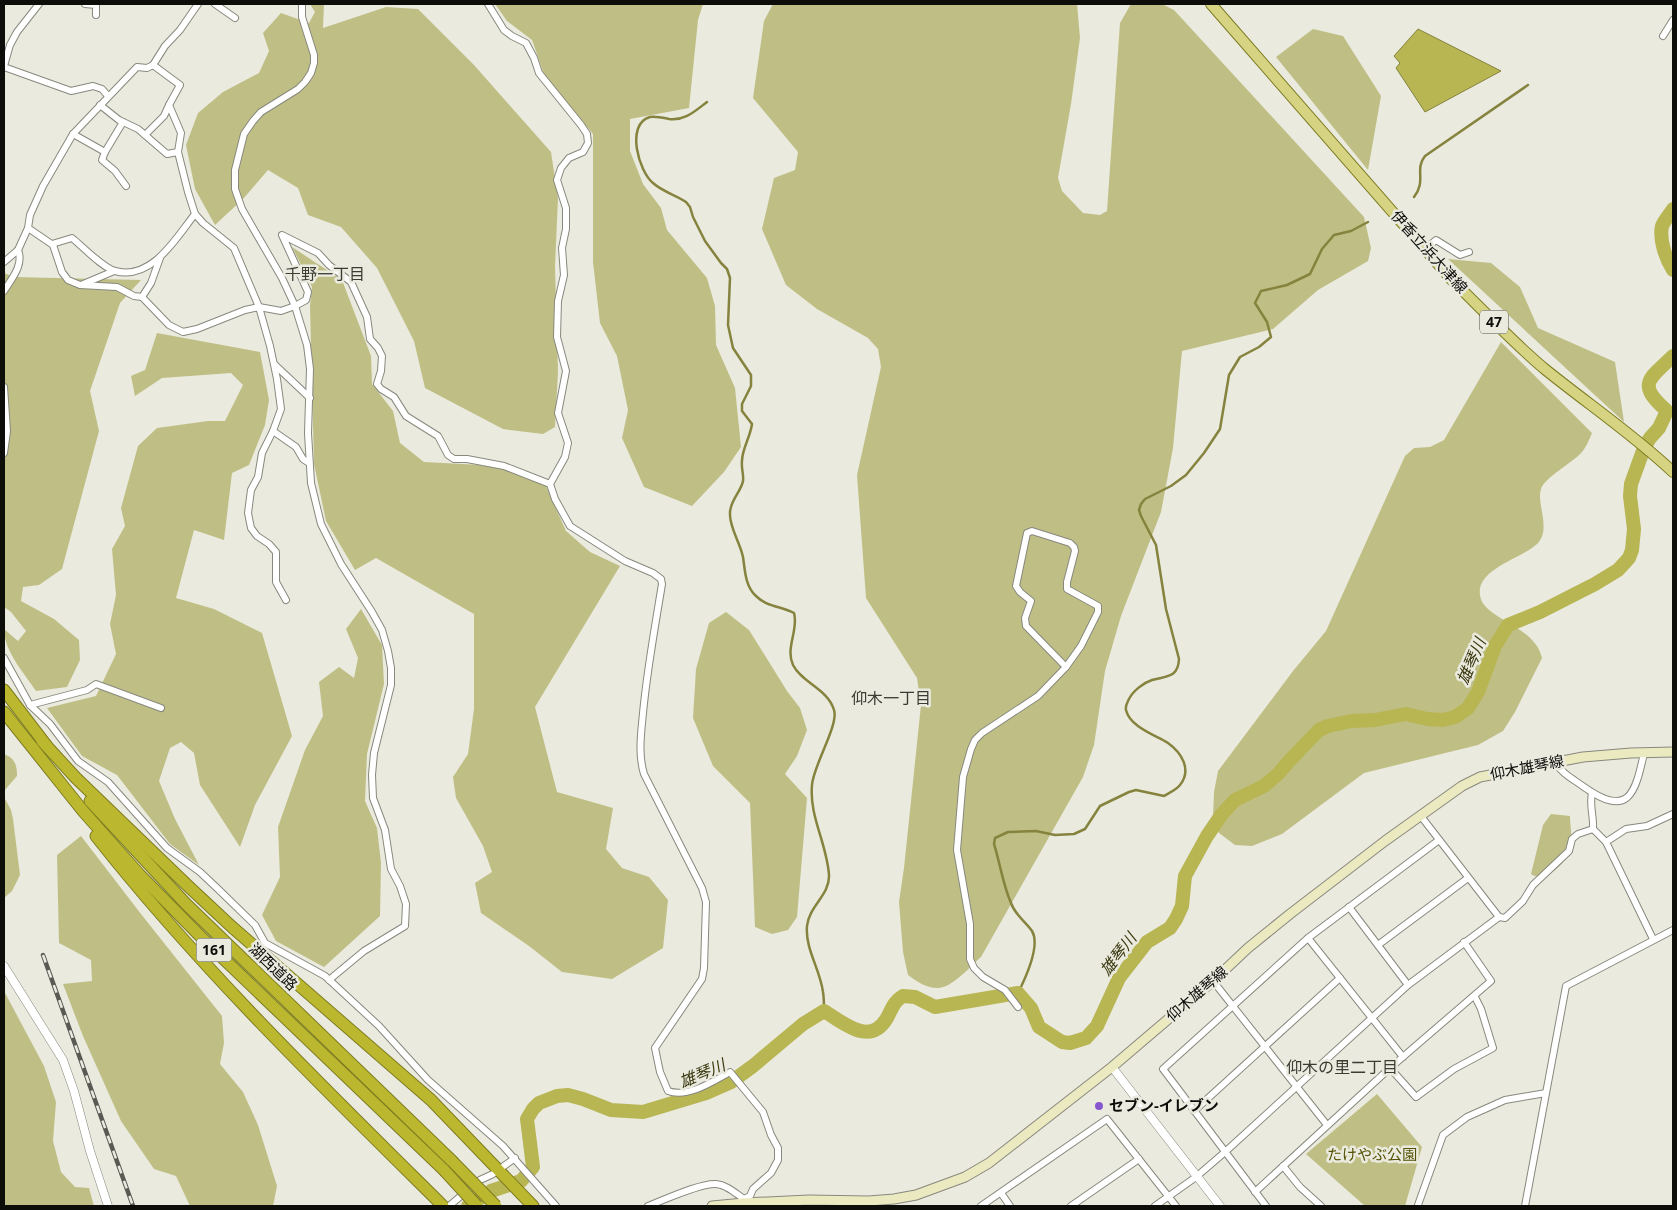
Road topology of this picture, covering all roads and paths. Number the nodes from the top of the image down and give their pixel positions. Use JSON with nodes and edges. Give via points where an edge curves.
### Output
{"nodes":[{"id":1,"x":39,"y":4,"type":"edge"},
{"id":2,"x":85,"y":4,"type":"edge"},
{"id":3,"x":198,"y":4,"type":"edge"},
{"id":4,"x":215,"y":4,"type":"edge"},
{"id":5,"x":302,"y":4,"type":"edge"},
{"id":6,"x":488,"y":4,"type":"edge"},
{"id":7,"x":1211,"y":4,"type":"edge"},
{"id":8,"x":96,"y":15,"type":"dead end"},
{"id":9,"x":235,"y":18,"type":"dead end"},
{"id":10,"x":1673,"y":20,"type":"edge"},
{"id":11,"x":1663,"y":36,"type":"dead end"},
{"id":12,"x":153,"y":65,"type":"junction"},
{"id":13,"x":4,"y":66,"type":"edge"},
{"id":14,"x":108,"y":96,"type":"junction"},
{"id":15,"x":100,"y":105,"type":"junction"},
{"id":16,"x":169,"y":105,"type":"junction"},
{"id":17,"x":123,"y":122,"type":"junction"},
{"id":18,"x":74,"y":134,"type":"junction"},
{"id":19,"x":146,"y":135,"type":"junction"},
{"id":20,"x":105,"y":152,"type":"junction"},
{"id":21,"x":178,"y":152,"type":"junction"},
{"id":22,"x":126,"y":186,"type":"dead end"},
{"id":23,"x":195,"y":214,"type":"junction"},
{"id":24,"x":28,"y":228,"type":"junction"},
{"id":25,"x":52,"y":244,"type":"junction"},
{"id":26,"x":1426,"y":249,"type":"junction"},
{"id":27,"x":18,"y":250,"type":"junction"},
{"id":28,"x":1469,"y":252,"type":"dead end"},
{"id":29,"x":160,"y":258,"type":"junction"},
{"id":30,"x":4,"y":262,"type":"edge"},
{"id":31,"x":114,"y":271,"type":"junction"},
{"id":32,"x":80,"y":285,"type":"junction"},
{"id":33,"x":4,"y":291,"type":"edge"},
{"id":34,"x":142,"y":297,"type":"junction"},
{"id":35,"x":295,"y":306,"type":"junction"},
{"id":36,"x":259,"y":307,"type":"junction"},
{"id":37,"x":274,"y":364,"type":"junction"},
{"id":38,"x":4,"y":387,"type":"edge"},
{"id":39,"x":310,"y":398,"type":"junction"},
{"id":40,"x":273,"y":431,"type":"junction"},
{"id":41,"x":4,"y":453,"type":"edge"},
{"id":42,"x":309,"y":463,"type":"junction"},
{"id":43,"x":1673,"y":472,"type":"edge"},
{"id":44,"x":550,"y":484,"type":"junction"},
{"id":45,"x":286,"y":600,"type":"dead end"},
{"id":46,"x":4,"y":658,"type":"edge"},
{"id":47,"x":1066,"y":667,"type":"junction"},
{"id":48,"x":4,"y":690,"type":"edge"},
{"id":49,"x":30,"y":705,"type":"junction"},
{"id":50,"x":161,"y":708,"type":"dead end"},
{"id":51,"x":4,"y":712,"type":"edge"},
{"id":52,"x":42,"y":741,"type":"junction"},
{"id":53,"x":1673,"y":752,"type":"edge"},
{"id":54,"x":1644,"y":753,"type":"junction"},
{"id":55,"x":1555,"y":762,"type":"junction"},
{"id":56,"x":48,"y":770,"type":"junction"},
{"id":57,"x":1592,"y":793,"type":"junction"},
{"id":58,"x":1673,"y":814,"type":"edge"},
{"id":59,"x":1420,"y":816,"type":"junction"},
{"id":60,"x":1593,"y":829,"type":"junction"},
{"id":61,"x":1439,"y":840,"type":"junction"},
{"id":62,"x":1606,"y":842,"type":"junction"},
{"id":63,"x":1468,"y":878,"type":"junction"},
{"id":64,"x":1349,"y":907,"type":"junction"},
{"id":65,"x":1499,"y":916,"type":"junction"},
{"id":66,"x":1673,"y":930,"type":"edge"},
{"id":67,"x":1308,"y":938,"type":"junction"},
{"id":68,"x":1653,"y":939,"type":"junction"},
{"id":69,"x":1464,"y":942,"type":"junction"},
{"id":70,"x":1378,"y":945,"type":"junction"},
{"id":71,"x":4,"y":966,"type":"edge"},
{"id":72,"x":1340,"y":978,"type":"junction"},
{"id":73,"x":330,"y":980,"type":"junction"},
{"id":74,"x":1213,"y":981,"type":"junction"},
{"id":75,"x":1408,"y":985,"type":"junction"},
{"id":76,"x":1475,"y":996,"type":"junction"},
{"id":77,"x":1233,"y":1006,"type":"junction"},
{"id":78,"x":1018,"y":1007,"type":"dead end"},
{"id":79,"x":1372,"y":1018,"type":"junction"},
{"id":80,"x":1265,"y":1046,"type":"junction"},
{"id":81,"x":1403,"y":1057,"type":"junction"},
{"id":82,"x":1112,"y":1067,"type":"junction"},
{"id":83,"x":1390,"y":1068,"type":"junction"},
{"id":84,"x":1297,"y":1086,"type":"junction"},
{"id":85,"x":1546,"y":1093,"type":"junction"},
{"id":86,"x":1194,"y":1111,"type":"junction"},
{"id":87,"x":1328,"y":1125,"type":"junction"},
{"id":88,"x":1225,"y":1152,"type":"junction"},
{"id":89,"x":514,"y":1158,"type":"junction"},
{"id":90,"x":1139,"y":1159,"type":"junction"},
{"id":91,"x":1283,"y":1166,"type":"junction"},
{"id":92,"x":499,"y":1170,"type":"junction"},
{"id":93,"x":1196,"y":1177,"type":"junction"},
{"id":94,"x":1255,"y":1192,"type":"junction"},
{"id":95,"x":1001,"y":1193,"type":"junction"},
{"id":96,"x":1169,"y":1197,"type":"junction"},
{"id":97,"x":744,"y":1201,"type":"junction"},
{"id":98,"x":529,"y":1202,"type":"edge"},
{"id":99,"x":809,"y":1203,"type":"edge"},
{"id":100,"x":1418,"y":1205,"type":"edge"},
{"id":101,"x":108,"y":1206,"type":"edge"},
{"id":102,"x":443,"y":1206,"type":"edge"},
{"id":103,"x":449,"y":1206,"type":"edge"},
{"id":104,"x":478,"y":1206,"type":"edge"},
{"id":105,"x":496,"y":1206,"type":"edge"},
{"id":106,"x":556,"y":1206,"type":"edge"},
{"id":107,"x":648,"y":1206,"type":"edge"},
{"id":108,"x":712,"y":1206,"type":"edge"},
{"id":109,"x":981,"y":1206,"type":"edge"},
{"id":110,"x":1010,"y":1206,"type":"edge"},
{"id":111,"x":1071,"y":1206,"type":"edge"},
{"id":112,"x":1155,"y":1206,"type":"edge"},
{"id":113,"x":1176,"y":1206,"type":"edge"},
{"id":114,"x":1220,"y":1206,"type":"edge"},
{"id":115,"x":1266,"y":1206,"type":"edge"},
{"id":116,"x":1321,"y":1206,"type":"edge"},
{"id":117,"x":1525,"y":1206,"type":"edge"}],
"edges":[{"from":1,"to":13,"type":"street","via":[[14,39]]},
{"from":2,"to":8,"type":"street","via":[[96,5]]},
{"from":3,"to":12,"type":"street"},
{"from":4,"to":9,"type":"street"},
{"from":5,"to":35,"type":"street","via":[[302,18],[314,55],[311,73],[298,89],[261,112],[253,121],[244,134],[235,170],[235,189],[242,209]]},
{"from":6,"to":44,"type":"street","via":[[504,30],[526,43],[539,73],[581,125],[588,143],[583,152],[569,158],[557,180],[566,208],[562,248],[564,275],[558,300],[557,337],[566,371],[558,413],[568,443],[565,457]]},
{"from":7,"to":26,"type":"main road","name":"伊香立浜大津線","number":"47"},
{"from":10,"to":11,"type":"street"},
{"from":12,"to":14,"type":"street","via":[[137,67]]},
{"from":12,"to":16,"type":"street","via":[[180,85]]},
{"from":13,"to":14,"type":"street","via":[[71,92],[93,86]]},
{"from":14,"to":15,"type":"street"},
{"from":15,"to":17,"type":"street"},
{"from":15,"to":18,"type":"street"},
{"from":16,"to":19,"type":"street","via":[[164,116]]},
{"from":16,"to":21,"type":"street","via":[[181,133]]},
{"from":17,"to":19,"type":"street"},
{"from":17,"to":20,"type":"street"},
{"from":18,"to":20,"type":"street"},
{"from":18,"to":24,"type":"street","via":[[44,186],[30,215]]},
{"from":19,"to":21,"type":"street","via":[[167,154]]},
{"from":20,"to":22,"type":"street","via":[[102,160]]},
{"from":21,"to":23,"type":"street"},
{"from":23,"to":29,"type":"street"},
{"from":23,"to":36,"type":"street","via":[[234,248]]},
{"from":24,"to":25,"type":"street"},
{"from":24,"to":27,"type":"street"},
{"from":25,"to":31,"type":"street","via":[[72,238]]},
{"from":25,"to":32,"type":"street","via":[[62,272],[68,280]]},
{"from":26,"to":28,"type":"street","via":[[1436,240],[1460,255]]},
{"from":26,"to":43,"type":"main road","name":"伊香立浜大津線","number":"47","via":[[1515,343]]},
{"from":27,"to":30,"type":"street"},
{"from":27,"to":33,"type":"street","via":[[21,256],[18,267]]},
{"from":29,"to":31,"type":"street","via":[[134,272]]},
{"from":29,"to":34,"type":"street"},
{"from":31,"to":32,"type":"street"},
{"from":32,"to":34,"type":"street","via":[[117,287]]},
{"from":34,"to":36,"type":"street","via":[[169,325],[184,332]]},
{"from":35,"to":36,"type":"street","via":[[281,311]]},
{"from":35,"to":39,"type":"street","via":[[307,345]]},
{"from":35,"to":44,"type":"street","via":[[306,300],[308,292],[282,235],[318,253],[351,282],[367,317],[370,339],[382,356],[377,384],[394,397],[406,416],[438,436],[448,455],[454,459],[504,466]]},
{"from":36,"to":37,"type":"street"},
{"from":37,"to":39,"type":"street"},
{"from":37,"to":40,"type":"street","via":[[281,409]]},
{"from":38,"to":41,"type":"street","via":[[7,430]]},
{"from":39,"to":42,"type":"street"},
{"from":40,"to":42,"type":"street","via":[[296,447]]},
{"from":40,"to":45,"type":"street","via":[[262,453],[248,513],[251,528],[276,552],[276,582]]},
{"from":42,"to":73,"type":"street","via":[[321,524],[341,564],[382,630],[391,668],[388,703],[374,753],[373,798],[385,830],[391,869],[406,904],[404,926],[364,951]]},
{"from":44,"to":97,"type":"street","via":[[570,526],[625,561],[661,579],[645,692],[641,763],[706,902],[702,978],[655,1048],[668,1090],[675,1093],[707,1085],[730,1072],[763,1112],[778,1148],[778,1160],[771,1173]]},
{"from":46,"to":49,"type":"street"},
{"from":47,"to":47,"type":"street","via":[[1081,646],[1098,606],[1067,589],[1074,547],[1032,531],[1027,533],[1016,586],[1031,601],[1025,618],[1026,626]]},
{"from":47,"to":78,"type":"street","via":[[1038,696],[982,733],[971,748],[963,777],[957,850],[970,924],[970,959],[974,968],[1005,990]]},
{"from":48,"to":52,"type":"highway","name":"湖西道路","number":"161"},
{"from":49,"to":50,"type":"street","via":[[87,690],[96,684]]},
{"from":49,"to":73,"type":"street","via":[[50,724],[78,761],[108,782],[167,848],[200,872],[255,925],[265,943]]},
{"from":51,"to":56,"type":"highway","name":"湖西道路","number":"161"},
{"from":52,"to":92,"type":"highway","via":[[187,886],[431,1100]]},
{"from":52,"to":105,"type":"highway","name":"湖西道路","number":"161","bridge":true,"via":[[92,803],[186,904]]},
{"from":53,"to":54,"type":"main road","name":"仰木雄琴線"},
{"from":54,"to":55,"type":"main road","name":"仰木雄琴線"},
{"from":54,"to":57,"type":"street","via":[[1639,774],[1627,798],[1608,802]]},
{"from":55,"to":57,"type":"street","via":[[1559,769]]},
{"from":55,"to":59,"type":"main road","name":"仰木雄琴線","via":[[1480,777]]},
{"from":56,"to":102,"type":"highway","via":[[118,865],[203,962]]},
{"from":56,"to":104,"type":"highway","name":"湖西道路","number":"161","bridge":true,"via":[[139,874],[204,940]]},
{"from":57,"to":60,"type":"street"},
{"from":58,"to":62,"type":"street","via":[[1648,826],[1626,829]]},
{"from":59,"to":61,"type":"street"},
{"from":59,"to":74,"type":"main road","name":"仰木雄琴線","via":[[1290,914]]},
{"from":60,"to":62,"type":"street"},
{"from":60,"to":65,"type":"street","via":[[1572,839],[1569,851],[1533,885],[1519,906],[1505,918]]},
{"from":61,"to":63,"type":"street"},
{"from":61,"to":64,"type":"street"},
{"from":62,"to":68,"type":"street"},
{"from":63,"to":65,"type":"street"},
{"from":63,"to":70,"type":"street"},
{"from":64,"to":67,"type":"street"},
{"from":64,"to":70,"type":"street"},
{"from":65,"to":69,"type":"street"},
{"from":66,"to":68,"type":"street"},
{"from":67,"to":72,"type":"street"},
{"from":67,"to":77,"type":"street"},
{"from":68,"to":85,"type":"street","via":[[1566,986]]},
{"from":69,"to":75,"type":"street"},
{"from":69,"to":76,"type":"street","via":[[1491,982]]},
{"from":70,"to":75,"type":"street"},
{"from":71,"to":101,"type":"street","via":[[63,1060]]},
{"from":72,"to":79,"type":"street"},
{"from":72,"to":80,"type":"street"},
{"from":73,"to":89,"type":"street","via":[[379,1026],[428,1080]]},
{"from":74,"to":77,"type":"street"},
{"from":74,"to":82,"type":"main road","name":"仰木雄琴線"},
{"from":75,"to":79,"type":"street"},
{"from":76,"to":81,"type":"street"},
{"from":76,"to":83,"type":"street","via":[[1493,1048],[1454,1069],[1416,1097]]},
{"from":77,"to":80,"type":"street"},
{"from":77,"to":86,"type":"street","via":[[1163,1070]]},
{"from":79,"to":81,"type":"street"},
{"from":79,"to":84,"type":"street"},
{"from":80,"to":84,"type":"street"},
{"from":80,"to":86,"type":"street"},
{"from":81,"to":83,"type":"street"},
{"from":82,"to":93,"type":"street"},
{"from":82,"to":99,"type":"main road","name":"仰木雄琴線","via":[[989,1163],[946,1185],[894,1199]]},
{"from":83,"to":87,"type":"street"},
{"from":84,"to":87,"type":"street"},
{"from":84,"to":88,"type":"street"},
{"from":85,"to":100,"type":"street","via":[[1505,1100],[1468,1117],[1443,1135]]},
{"from":85,"to":117,"type":"street"},
{"from":86,"to":88,"type":"street"},
{"from":87,"to":91,"type":"street"},
{"from":88,"to":93,"type":"street"},
{"from":88,"to":94,"type":"street"},
{"from":89,"to":92,"type":"street"},
{"from":89,"to":106,"type":"street"},
{"from":90,"to":95,"type":"street","via":[[1107,1119]]},
{"from":90,"to":96,"type":"street"},
{"from":90,"to":111,"type":"street"},
{"from":91,"to":94,"type":"street"},
{"from":91,"to":116,"type":"street"},
{"from":92,"to":98,"type":"highway"},
{"from":92,"to":103,"type":"street","via":[[480,1180]]},
{"from":93,"to":96,"type":"street"},
{"from":93,"to":114,"type":"street"},
{"from":94,"to":115,"type":"street"},
{"from":95,"to":109,"type":"street"},
{"from":95,"to":110,"type":"street"},
{"from":96,"to":112,"type":"street"},
{"from":96,"to":113,"type":"street"},
{"from":97,"to":99,"type":"main road","name":"仰木雄琴線"},
{"from":97,"to":107,"type":"street","via":[[726,1187],[715,1184]]},
{"from":97,"to":108,"type":"main road","name":"仰木雄琴線"}]}
